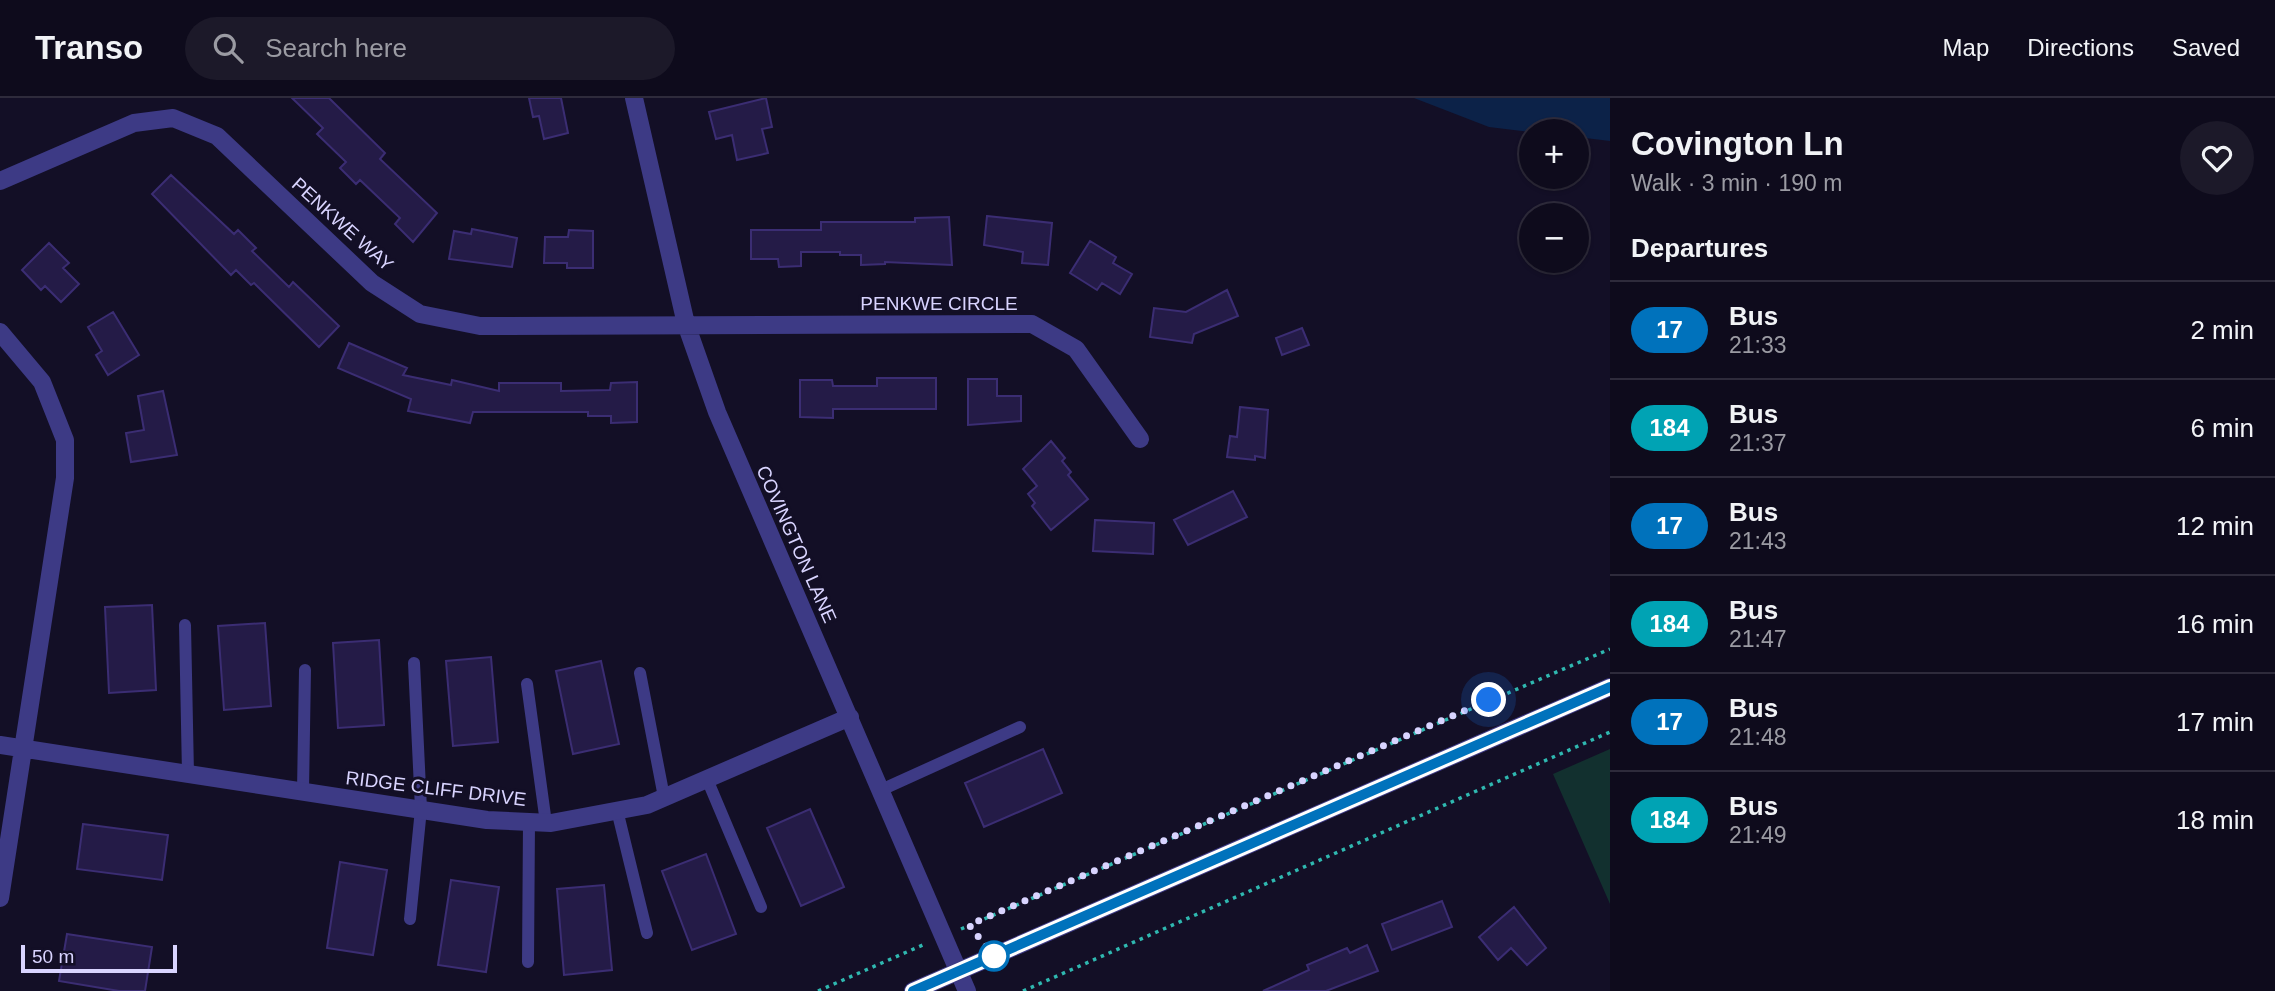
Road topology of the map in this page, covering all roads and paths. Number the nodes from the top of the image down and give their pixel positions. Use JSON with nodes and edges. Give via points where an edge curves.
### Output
{"nodes":[{"id":1,"x":634,"y":98,"type":"edge"},
{"id":2,"x":0,"y":181,"type":"edge"},
{"id":3,"x":686,"y":324,"type":"junction"},
{"id":4,"x":0,"y":332,"type":"edge"},
{"id":5,"x":1140,"y":439,"type":"dead end"},
{"id":6,"x":185,"y":625,"type":"dead end"},
{"id":7,"x":1610,"y":649,"type":"edge"},
{"id":8,"x":414,"y":663,"type":"dead end"},
{"id":9,"x":305,"y":670,"type":"dead end"},
{"id":10,"x":639,"y":673,"type":"dead end"},
{"id":11,"x":527,"y":684,"type":"dead end"},
{"id":12,"x":1610,"y":687,"type":"edge"},
{"id":13,"x":850,"y":717,"type":"junction"},
{"id":14,"x":1020,"y":727,"type":"dead end"},
{"id":15,"x":1610,"y":733,"type":"edge"},
{"id":16,"x":0,"y":745,"type":"edge"},
{"id":17,"x":23,"y":748,"type":"junction"},
{"id":18,"x":188,"y":774,"type":"junction"},
{"id":19,"x":707,"y":779,"type":"junction"},
{"id":20,"x":881,"y":790,"type":"junction"},
{"id":21,"x":303,"y":791,"type":"junction"},
{"id":22,"x":664,"y":797,"type":"junction"},
{"id":23,"x":421,"y":809,"type":"junction"},
{"id":24,"x":617,"y":810,"type":"junction"},
{"id":25,"x":538,"y":822,"type":"junction"},
{"id":26,"x":0,"y":895,"type":"edge"},
{"id":27,"x":761,"y":907,"type":"dead end"},
{"id":28,"x":410,"y":919,"type":"dead end"},
{"id":29,"x":647,"y":933,"type":"dead end"},
{"id":30,"x":944,"y":936,"type":"junction"},
{"id":31,"x":528,"y":962,"type":"dead end"},
{"id":32,"x":959,"y":971,"type":"junction"},
{"id":33,"x":818,"y":991,"type":"edge"},
{"id":34,"x":913,"y":991,"type":"edge"},
{"id":35,"x":967,"y":991,"type":"edge"},
{"id":36,"x":1023,"y":991,"type":"edge"}],
"edges":[{"from":1,"to":3,"type":"street","name":"COVINGTON LANE"},
{"from":2,"to":3,"type":"street","name":"PENKWE WAY","via":[[134,123],[173,118],[217,136],[372,283],[420,314],[481,326]]},
{"from":3,"to":5,"type":"street","name":"PENKWE CIRCLE","via":[[1032,324],[1076,349]]},
{"from":3,"to":13,"type":"street","name":"COVINGTON LANE","via":[[717,412]]},
{"from":4,"to":17,"type":"street","via":[[43,382],[65,440],[65,478]]},
{"from":6,"to":18,"type":"lane"},
{"from":7,"to":30,"type":"path"},
{"from":8,"to":23,"type":"lane"},
{"from":9,"to":21,"type":"lane"},
{"from":10,"to":22,"type":"lane"},
{"from":11,"to":25,"type":"lane"},
{"from":12,"to":32,"type":"street"},
{"from":13,"to":19,"type":"street","name":"RIDGE CLIFF DRIVE"},
{"from":13,"to":20,"type":"street","name":"COVINGTON LANE"},
{"from":14,"to":20,"type":"lane"},
{"from":15,"to":36,"type":"path"},
{"from":16,"to":17,"type":"street","name":"RIDGE CLIFF DRIVE"},
{"from":17,"to":18,"type":"street","name":"RIDGE CLIFF DRIVE"},
{"from":17,"to":26,"type":"street"},
{"from":18,"to":21,"type":"street","name":"RIDGE CLIFF DRIVE"},
{"from":19,"to":22,"type":"street","name":"RIDGE CLIFF DRIVE"},
{"from":19,"to":27,"type":"lane"},
{"from":20,"to":30,"type":"street","name":"COVINGTON LANE"},
{"from":21,"to":23,"type":"street","name":"RIDGE CLIFF DRIVE"},
{"from":22,"to":24,"type":"street","name":"RIDGE CLIFF DRIVE"},
{"from":23,"to":25,"type":"street","name":"RIDGE CLIFF DRIVE","via":[[487,820]]},
{"from":23,"to":28,"type":"lane"},
{"from":24,"to":25,"type":"street","name":"RIDGE CLIFF DRIVE"},
{"from":24,"to":29,"type":"lane"},
{"from":25,"to":31,"type":"lane"},
{"from":30,"to":32,"type":"street","name":"COVINGTON LANE"},
{"from":30,"to":33,"type":"path"},
{"from":32,"to":34,"type":"street"},
{"from":32,"to":35,"type":"street","name":"COVINGTON LANE"}]}
